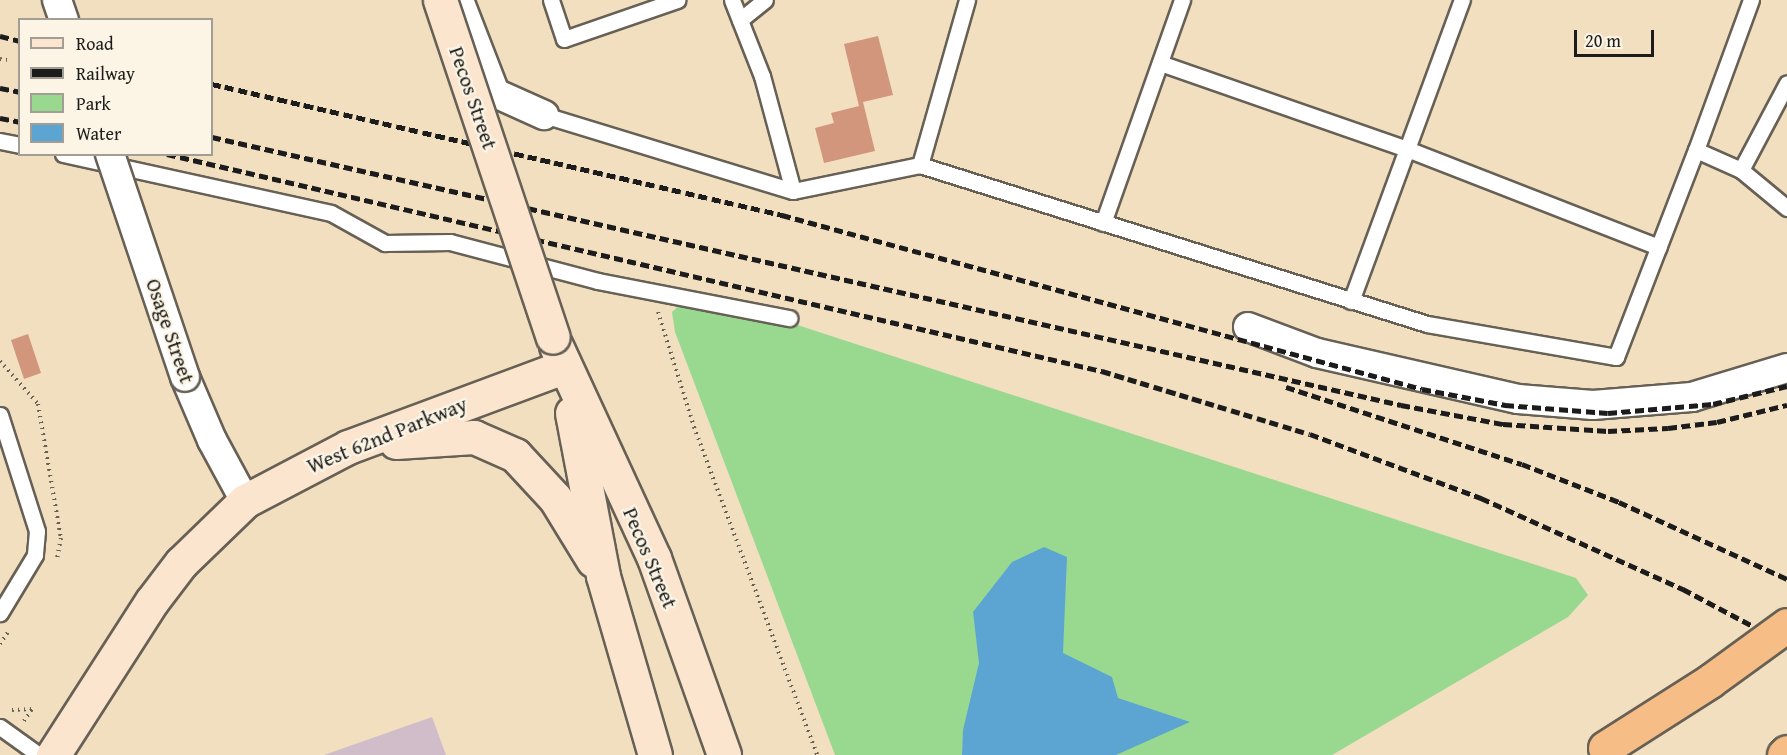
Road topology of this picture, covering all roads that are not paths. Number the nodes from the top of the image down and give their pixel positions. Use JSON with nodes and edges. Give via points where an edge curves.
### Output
{"nodes":[{"id":1,"x":57,"y":0,"type":"edge"},
{"id":2,"x":440,"y":0,"type":"edge"},
{"id":3,"x":459,"y":0,"type":"edge"},
{"id":4,"x":551,"y":0,"type":"edge"},
{"id":5,"x":677,"y":0,"type":"edge"},
{"id":6,"x":732,"y":0,"type":"edge"},
{"id":7,"x":765,"y":0,"type":"edge"},
{"id":8,"x":967,"y":0,"type":"edge"},
{"id":9,"x":1182,"y":0,"type":"edge"},
{"id":10,"x":1462,"y":0,"type":"edge"},
{"id":11,"x":1751,"y":0,"type":"edge"},
{"id":12,"x":63,"y":18,"type":"edge"},
{"id":13,"x":740,"y":20,"type":"junction"},
{"id":14,"x":1160,"y":63,"type":"junction"},
{"id":15,"x":1787,"y":83,"type":"edge"},
{"id":16,"x":544,"y":115,"type":"joint"},
{"id":17,"x":0,"y":141,"type":"edge"},
{"id":18,"x":18,"y":145,"type":"edge"},
{"id":19,"x":1407,"y":149,"type":"junction"},
{"id":20,"x":1695,"y":150,"type":"junction"},
{"id":21,"x":72,"y":156,"type":"edge"},
{"id":22,"x":111,"y":156,"type":"edge"},
{"id":23,"x":920,"y":165,"type":"junction"},
{"id":24,"x":1741,"y":170,"type":"junction"},
{"id":25,"x":793,"y":191,"type":"junction"},
{"id":26,"x":1787,"y":208,"type":"edge"},
{"id":27,"x":1103,"y":224,"type":"junction"},
{"id":28,"x":1659,"y":247,"type":"junction"},
{"id":29,"x":1351,"y":301,"type":"junction"},
{"id":30,"x":789,"y":318,"type":"dead end"},
{"id":31,"x":1248,"y":327,"type":"dead end"},
{"id":32,"x":558,"y":352,"type":"junction"},
{"id":33,"x":1787,"y":368,"type":"edge"},
{"id":34,"x":0,"y":415,"type":"edge"},
{"id":35,"x":348,"y":447,"type":"junction"},
{"id":36,"x":245,"y":501,"type":"junction"},
{"id":37,"x":603,"y":576,"type":"junction"},
{"id":38,"x":0,"y":613,"type":"edge"},
{"id":39,"x":1787,"y":625,"type":"edge"},
{"id":40,"x":0,"y":728,"type":"edge"},
{"id":41,"x":1599,"y":751,"type":"edge"},
{"id":42,"x":39,"y":755,"type":"edge"},
{"id":43,"x":53,"y":755,"type":"edge"},
{"id":44,"x":655,"y":755,"type":"edge"},
{"id":45,"x":724,"y":755,"type":"edge"}],
"edges":[{"from":1,"to":12,"type":"street"},
{"from":2,"to":32,"type":"main road","name":"Pecos Street","bridge":true},
{"from":3,"to":16,"type":"street","via":[[495,93]]},
{"from":4,"to":5,"type":"lane","via":[[564,39]]},
{"from":6,"to":13,"type":"lane"},
{"from":7,"to":13,"type":"lane"},
{"from":8,"to":23,"type":"lane"},
{"from":9,"to":14,"type":"lane"},
{"from":10,"to":19,"type":"lane"},
{"from":11,"to":20,"type":"lane"},
{"from":13,"to":25,"type":"lane","via":[[762,76]]},
{"from":14,"to":19,"type":"lane"},
{"from":14,"to":27,"type":"lane"},
{"from":15,"to":24,"type":"lane"},
{"from":16,"to":25,"type":"lane"},
{"from":17,"to":18,"type":"lane"},
{"from":19,"to":28,"type":"lane"},
{"from":19,"to":29,"type":"lane"},
{"from":20,"to":24,"type":"lane"},
{"from":20,"to":28,"type":"lane"},
{"from":21,"to":30,"type":"lane","via":[[331,213],[385,243],[450,242],[652,292]]},
{"from":22,"to":36,"type":"street","name":"Osage Street","bridge":true,"via":[[185,377],[212,440]]},
{"from":23,"to":25,"type":"lane"},
{"from":23,"to":27,"type":"lane"},
{"from":24,"to":26,"type":"lane"},
{"from":27,"to":29,"type":"lane"},
{"from":28,"to":29,"type":"lane","via":[[1616,357],[1427,324]]},
{"from":31,"to":33,"type":"street","via":[[1317,353],[1518,399],[1593,405],[1692,397]]},
{"from":32,"to":35,"type":"main road","name":"West 62nd Parkway"},
{"from":32,"to":37,"type":"main road","name":"Pecos Street"},
{"from":32,"to":45,"type":"main road","name":"Pecos Street","via":[[654,558]]},
{"from":34,"to":38,"type":"lane","via":[[37,531],[35,555]]},
{"from":35,"to":36,"type":"main road","name":"West 62nd Parkway"},
{"from":35,"to":37,"type":"main road","via":[[453,436],[495,444],[515,454],[555,498]]},
{"from":36,"to":43,"type":"main road","name":"West 62nd Parkway","via":[[181,563],[152,601]]},
{"from":37,"to":44,"type":"main road","name":"Pecos Street"},
{"from":39,"to":41,"type":"highway","bridge":true,"via":[[1710,681]]},
{"from":40,"to":42,"type":"lane"}]}
